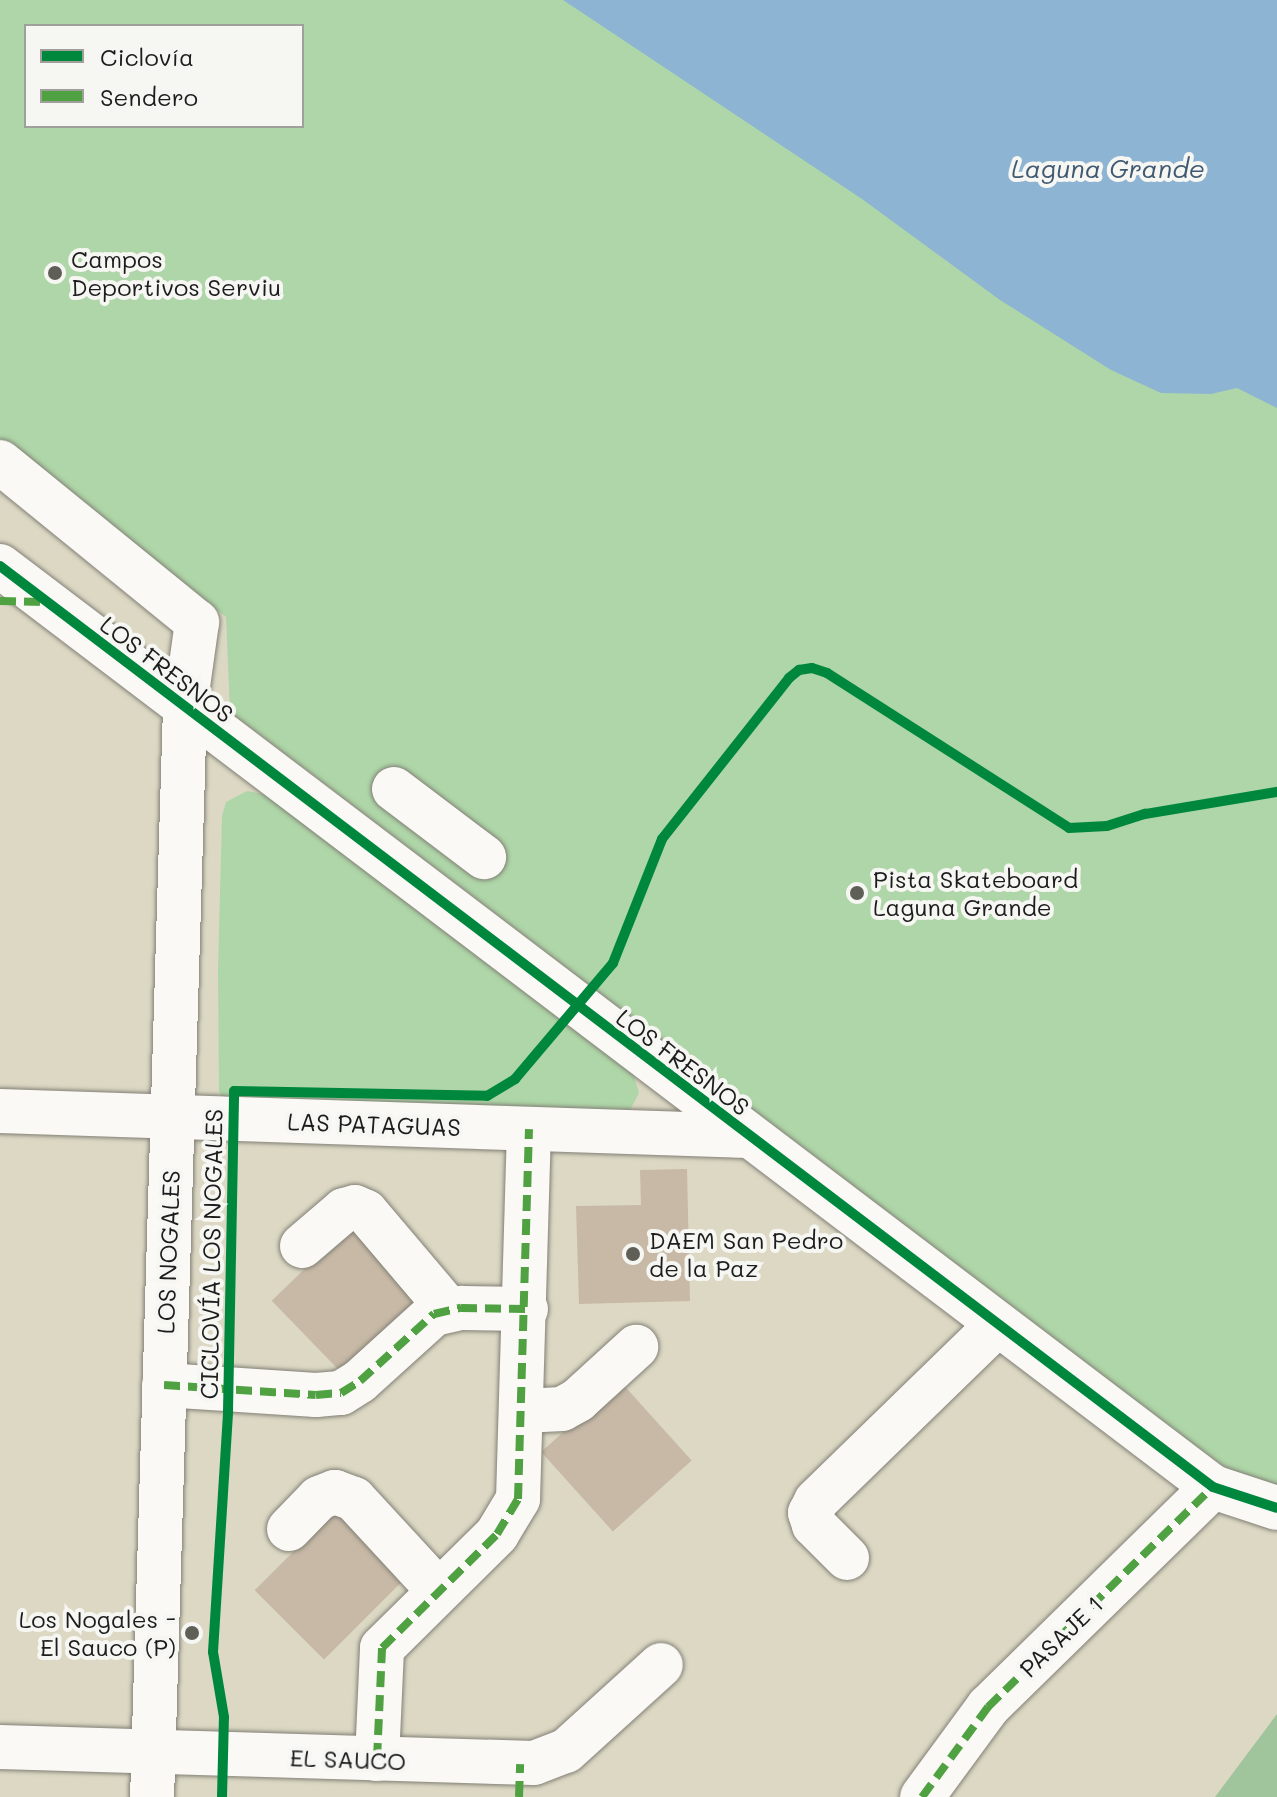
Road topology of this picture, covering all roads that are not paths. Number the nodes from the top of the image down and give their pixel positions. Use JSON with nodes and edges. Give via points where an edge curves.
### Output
{"nodes":[{"id":1,"x":0,"y":462,"type":"edge"},
{"id":2,"x":0,"y":566,"type":"edge"},
{"id":3,"x":0,"y":601,"type":"edge"},
{"id":4,"x":48,"y":603,"type":"junction"},
{"id":5,"x":185,"y":707,"type":"junction"},
{"id":6,"x":394,"y":789,"type":"dead end"},
{"id":7,"x":440,"y":824,"type":"junction"},
{"id":8,"x":484,"y":857,"type":"dead end"},
{"id":9,"x":400,"y":871,"type":"junction"},
{"id":10,"x":0,"y":1111,"type":"edge"},
{"id":11,"x":173,"y":1117,"type":"junction"},
{"id":12,"x":529,"y":1129,"type":"junction"},
{"id":13,"x":748,"y":1136,"type":"junction"},
{"id":14,"x":302,"y":1246,"type":"dead end"},
{"id":15,"x":526,"y":1309,"type":"junction"},
{"id":16,"x":449,"y":1310,"type":"junction"},
{"id":17,"x":996,"y":1326,"type":"junction"},
{"id":18,"x":636,"y":1347,"type":"dead end"},
{"id":19,"x":164,"y":1385,"type":"junction"},
{"id":20,"x":523,"y":1411,"type":"junction"},
{"id":21,"x":1213,"y":1487,"type":"junction"},
{"id":22,"x":1277,"y":1508,"type":"edge"},
{"id":23,"x":289,"y":1529,"type":"dead end"},
{"id":24,"x":847,"y":1558,"type":"dead end"},
{"id":25,"x":438,"y":1590,"type":"junction"},
{"id":26,"x":661,"y":1665,"type":"dead end"},
{"id":27,"x":0,"y":1747,"type":"edge"},
{"id":28,"x":153,"y":1753,"type":"junction"},
{"id":29,"x":377,"y":1759,"type":"junction"},
{"id":30,"x":519,"y":1780,"type":"edge"},
{"id":31,"x":152,"y":1797,"type":"edge"},
{"id":32,"x":922,"y":1797,"type":"edge"}],
"edges":[{"from":1,"to":5,"type":"street","name":"LOS NOGALES","via":[[197,622]]},
{"from":2,"to":4,"type":"street","name":"LOS FRESNOS"},
{"from":3,"to":4,"type":"street"},
{"from":4,"to":5,"type":"street","name":"LOS FRESNOS"},
{"from":5,"to":9,"type":"street","name":"LOS FRESNOS"},
{"from":5,"to":11,"type":"street","name":"LOS NOGALES"},
{"from":6,"to":7,"type":"street"},
{"from":7,"to":8,"type":"street"},
{"from":7,"to":9,"type":"street"},
{"from":9,"to":13,"type":"street","name":"LOS FRESNOS"},
{"from":10,"to":11,"type":"street","name":"LAS PATAGUAS"},
{"from":11,"to":12,"type":"street","name":"LAS PATAGUAS"},
{"from":11,"to":19,"type":"street","name":"LOS NOGALES"},
{"from":12,"to":13,"type":"street","name":"LAS PATAGUAS"},
{"from":12,"to":15,"type":"street"},
{"from":13,"to":17,"type":"street","name":"LOS FRESNOS"},
{"from":14,"to":16,"type":"street","via":[[344,1210],[355,1207],[366,1212]]},
{"from":15,"to":16,"type":"street"},
{"from":15,"to":20,"type":"street"},
{"from":16,"to":19,"type":"street","via":[[434,1314],[341,1393]]},
{"from":17,"to":21,"type":"street","name":"LOS FRESNOS"},
{"from":17,"to":24,"type":"street","via":[[816,1501],[810,1513],[814,1525]]},
{"from":18,"to":20,"type":"street","via":[[578,1400],[562,1409]]},
{"from":19,"to":28,"type":"street","name":"LOS NOGALES"},
{"from":20,"to":25,"type":"street","via":[[520,1485],[513,1512]]},
{"from":21,"to":22,"type":"street","name":"LOS FRESNOS"},
{"from":21,"to":32,"type":"street","name":"PASAJE 1","via":[[988,1707]]},
{"from":23,"to":25,"type":"street","via":[[319,1498],[335,1492],[354,1499]]},
{"from":25,"to":29,"type":"street","via":[[382,1648]]},
{"from":26,"to":30,"type":"street","name":"EL SAUCO","via":[[566,1751]]},
{"from":27,"to":28,"type":"street","name":"EL SAUCO"},
{"from":28,"to":29,"type":"street","name":"EL SAUCO"},
{"from":28,"to":31,"type":"street","name":"LOS NOGALES"},
{"from":29,"to":30,"type":"street","name":"EL SAUCO"}]}
